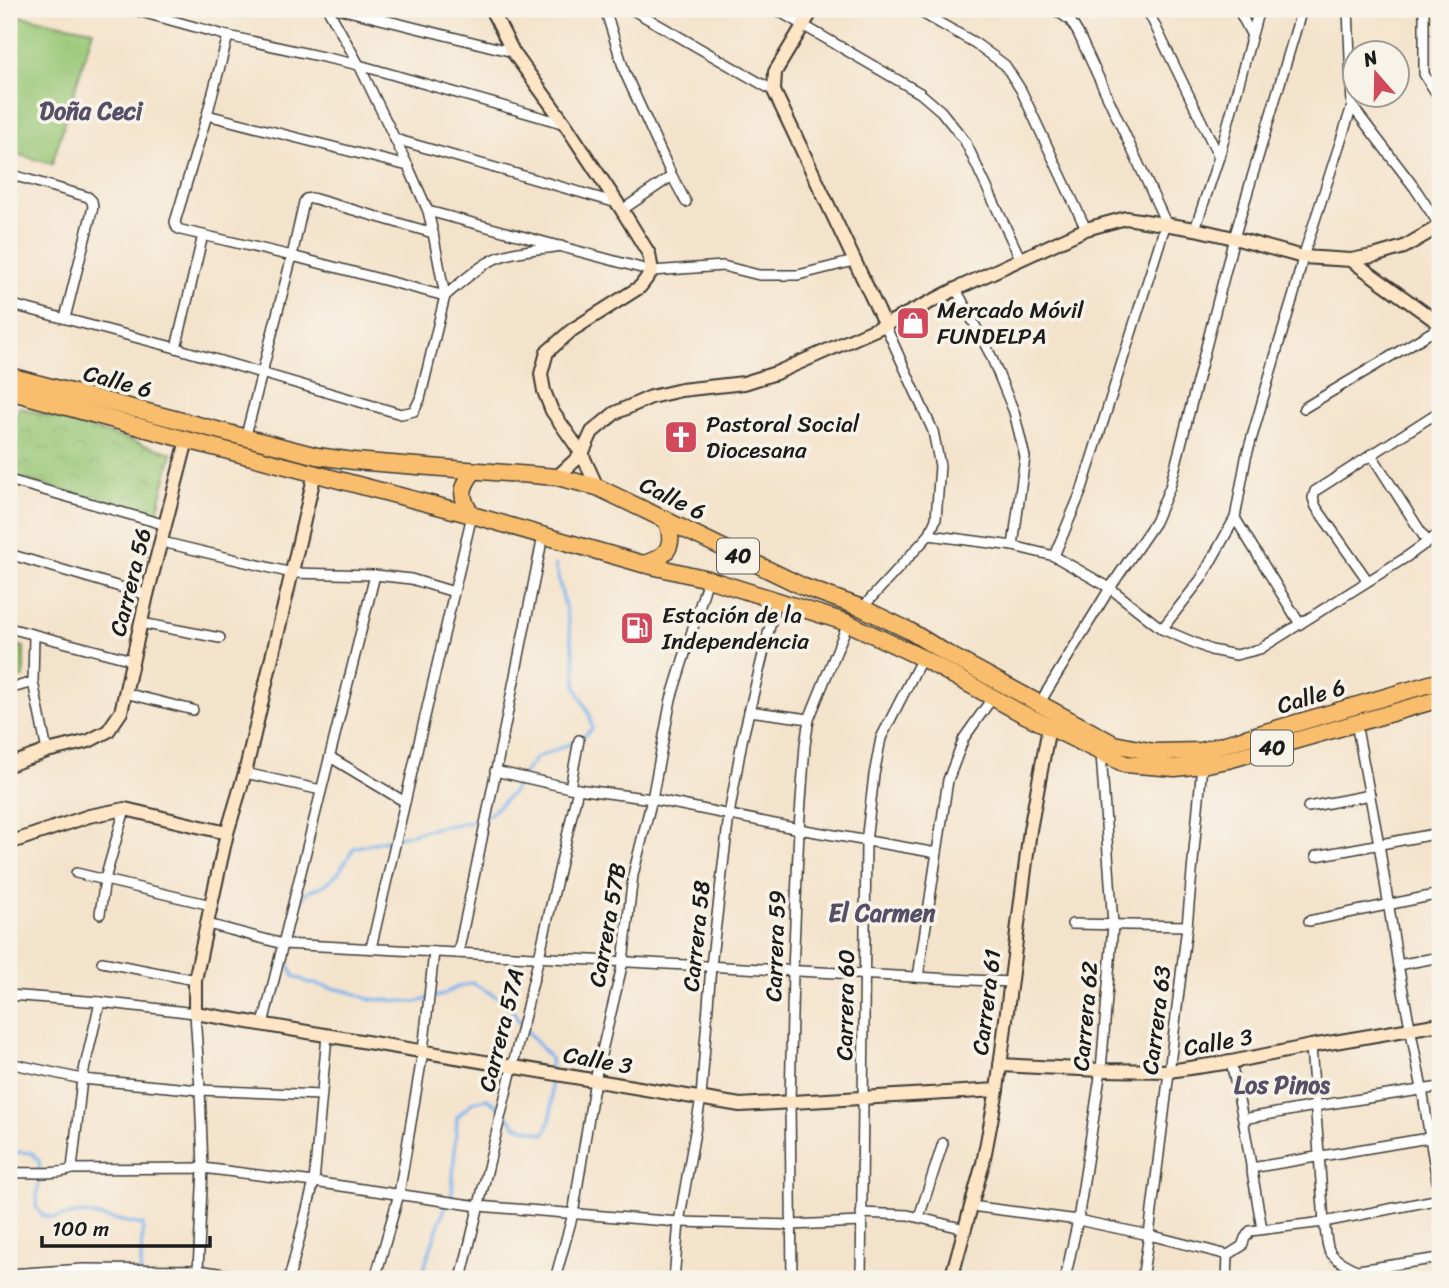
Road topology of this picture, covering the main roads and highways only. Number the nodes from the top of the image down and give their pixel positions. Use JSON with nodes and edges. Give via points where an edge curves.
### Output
{"nodes":[{"id":1,"x":491,"y":9,"type":"edge"},
{"id":2,"x":813,"y":9,"type":"edge"},
{"id":3,"x":1440,"y":226,"type":"edge"},
{"id":4,"x":1351,"y":260,"type":"junction"},
{"id":5,"x":885,"y":326,"type":"junction"},
{"id":6,"x":1440,"y":326,"type":"edge"},
{"id":7,"x":9,"y":376,"type":"edge"},
{"id":8,"x":11,"y":391,"type":"edge"},
{"id":9,"x":187,"y":440,"type":"junction"},
{"id":10,"x":582,"y":454,"type":"junction"},
{"id":11,"x":474,"y":471,"type":"junction"},
{"id":12,"x":315,"y":473,"type":"junction"},
{"id":13,"x":557,"y":477,"type":"junction"},
{"id":14,"x":597,"y":487,"type":"junction"},
{"id":15,"x":472,"y":516,"type":"junction"},
{"id":16,"x":666,"y":519,"type":"junction"},
{"id":17,"x":643,"y":564,"type":"junction"},
{"id":18,"x":1440,"y":681,"type":"edge"},
{"id":19,"x":1440,"y":699,"type":"edge"},
{"id":20,"x":1049,"y":726,"type":"junction"},
{"id":21,"x":9,"y":765,"type":"edge"},
{"id":22,"x":227,"y":833,"type":"junction"},
{"id":23,"x":9,"y":843,"type":"edge"},
{"id":24,"x":1440,"y":1024,"type":"edge"},
{"id":25,"x":1000,"y":1065,"type":"junction"},
{"id":26,"x":997,"y":1090,"type":"junction"},
{"id":27,"x":951,"y":1279,"type":"edge"}],
"edges":[{"from":1,"to":10,"type":"main road","via":[[513,52],[649,254],[652,271],[640,287],[572,330],[547,352],[541,374],[544,391]]},
{"from":2,"to":5,"type":"main road","via":[[775,72],[774,91]]},
{"from":3,"to":4,"type":"main road","via":[[1404,247]]},
{"from":4,"to":5,"type":"main road","via":[[1303,257],[1234,237],[1126,218],[1086,229]]},
{"from":4,"to":6,"type":"main road"},
{"from":5,"to":10,"type":"main road","via":[[744,383],[651,397],[615,413],[592,432]]},
{"from":7,"to":11,"type":"highway","name":"Calle 6","number":"40","via":[[317,456]]},
{"from":8,"to":9,"type":"highway","name":"Calle 6","number":"40"},
{"from":9,"to":12,"type":"highway","name":"Calle 6","number":"40"},
{"from":9,"to":21,"type":"main road","name":"Carrera 56","via":[[121,712],[108,731],[89,741]]},
{"from":10,"to":13,"type":"main road"},
{"from":10,"to":14,"type":"main road"},
{"from":11,"to":13,"type":"highway","name":"Calle 6","number":"40"},
{"from":11,"to":15,"type":"highway","via":[[463,493]]},
{"from":12,"to":15,"type":"highway","name":"Calle 6","number":"40"},
{"from":12,"to":22,"type":"main road"},
{"from":13,"to":14,"type":"highway","name":"Calle 6","number":"40"},
{"from":14,"to":16,"type":"highway","name":"Calle 6","number":"40"},
{"from":15,"to":17,"type":"highway","name":"Calle 6","number":"40"},
{"from":16,"to":17,"type":"highway","via":[[672,533],[669,548],[658,560]]},
{"from":16,"to":18,"type":"highway","name":"Calle 6","number":"40","via":[[804,587],[908,630],[1114,744],[1154,752],[1201,751]]},
{"from":17,"to":20,"type":"highway","name":"Calle 6","number":"40","via":[[708,579],[848,623]]},
{"from":19,"to":20,"type":"highway","name":"Calle 6","number":"40","via":[[1228,760],[1175,768],[1125,764]]},
{"from":20,"to":25,"type":"main road","name":"Carrera 61","via":[[1030,830]]},
{"from":22,"to":23,"type":"main road","via":[[125,809]]},
{"from":22,"to":26,"type":"main road","name":"Calle 3","via":[[195,980],[195,1013],[740,1105]]},
{"from":24,"to":25,"type":"main road","name":"Calle 3","via":[[1169,1071]]},
{"from":25,"to":26,"type":"main road","name":"Carrera 61"},
{"from":26,"to":27,"type":"main road","name":"Carrera 61","via":[[983,1163]]}]}
